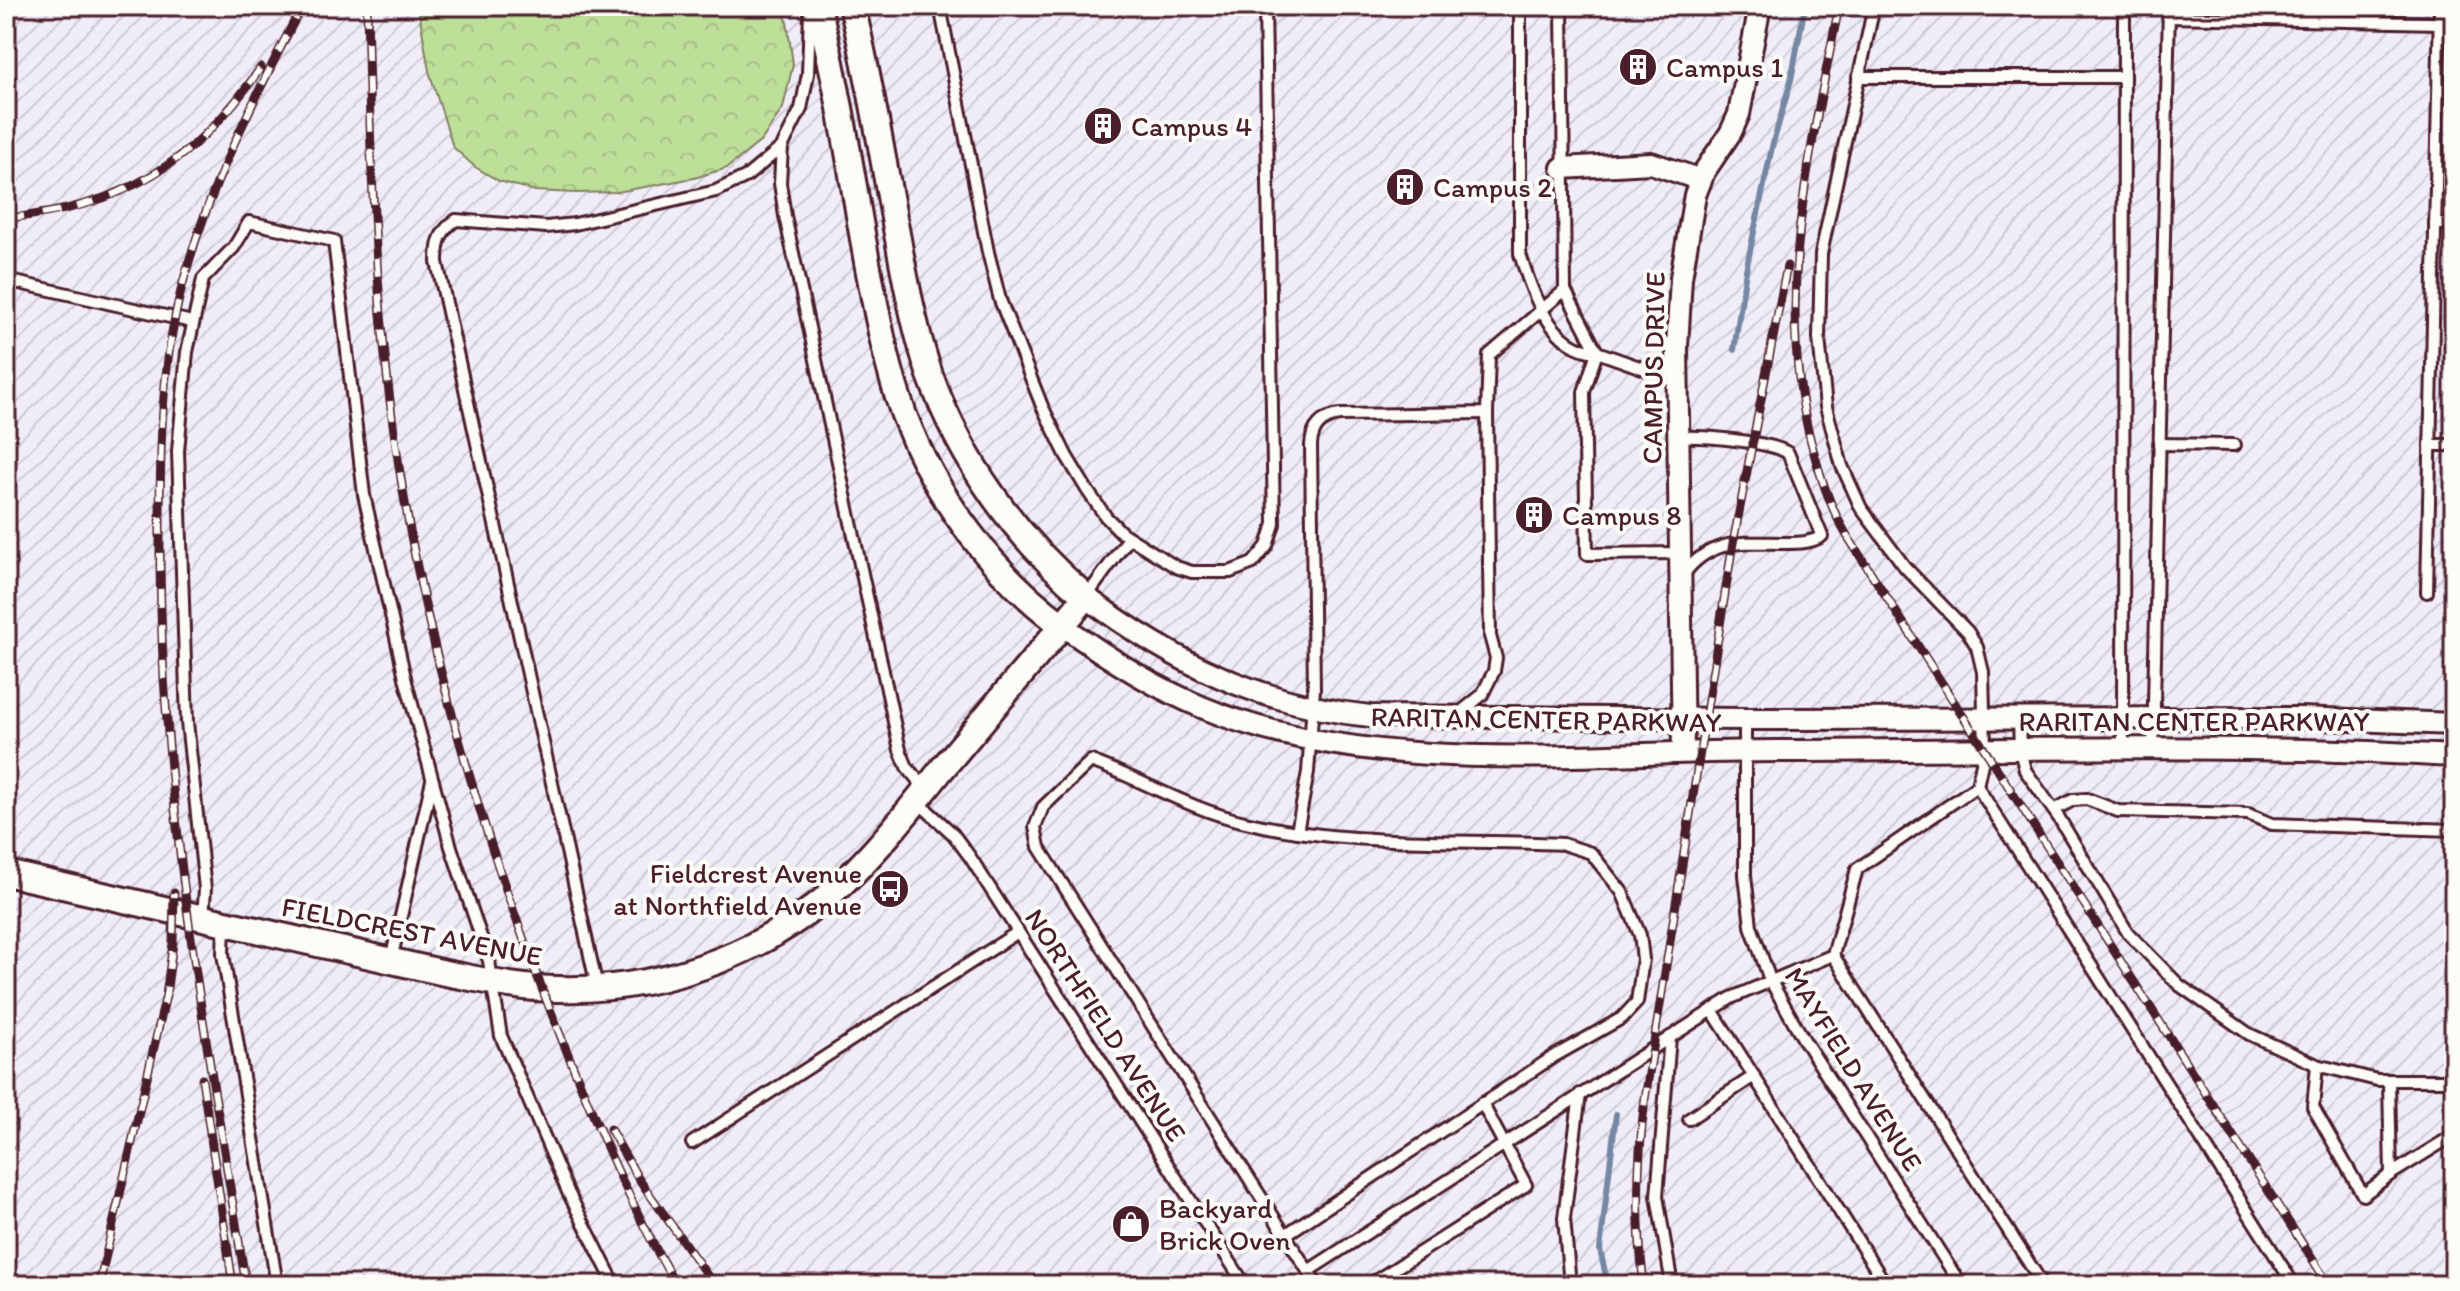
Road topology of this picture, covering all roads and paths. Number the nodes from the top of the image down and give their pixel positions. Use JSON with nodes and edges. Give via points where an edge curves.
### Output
{"nodes":[{"id":1,"x":810,"y":6,"type":"edge"},
{"id":2,"x":818,"y":6,"type":"edge"},
{"id":3,"x":852,"y":6,"type":"edge"},
{"id":4,"x":940,"y":6,"type":"edge"},
{"id":5,"x":1265,"y":6,"type":"edge"},
{"id":6,"x":1520,"y":6,"type":"edge"},
{"id":7,"x":1562,"y":6,"type":"edge"},
{"id":8,"x":1760,"y":6,"type":"edge"},
{"id":9,"x":1874,"y":6,"type":"edge"},
{"id":10,"x":2124,"y":6,"type":"edge"},
{"id":11,"x":2440,"y":6,"type":"edge"},
{"id":12,"x":2168,"y":12,"type":"edge"},
{"id":13,"x":2440,"y":23,"type":"junction"},
{"id":14,"x":1858,"y":77,"type":"junction"},
{"id":15,"x":2124,"y":77,"type":"junction"},
{"id":16,"x":782,"y":147,"type":"junction"},
{"id":17,"x":1562,"y":168,"type":"junction"},
{"id":18,"x":1701,"y":180,"type":"junction"},
{"id":19,"x":2435,"y":224,"type":"junction"},
{"id":20,"x":2454,"y":224,"type":"edge"},
{"id":21,"x":6,"y":280,"type":"edge"},
{"id":22,"x":1565,"y":290,"type":"junction"},
{"id":23,"x":1542,"y":310,"type":"junction"},
{"id":24,"x":192,"y":322,"type":"junction"},
{"id":25,"x":1597,"y":352,"type":"junction"},
{"id":26,"x":1678,"y":370,"type":"junction"},
{"id":27,"x":1487,"y":413,"type":"junction"},
{"id":28,"x":1679,"y":437,"type":"junction"},
{"id":29,"x":2159,"y":444,"type":"junction"},
{"id":30,"x":2234,"y":445,"type":"dead end"},
{"id":31,"x":2430,"y":445,"type":"junction"},
{"id":32,"x":2454,"y":445,"type":"edge"},
{"id":33,"x":1129,"y":538,"type":"junction"},
{"id":34,"x":1680,"y":553,"type":"junction"},
{"id":35,"x":1681,"y":579,"type":"junction"},
{"id":36,"x":2427,"y":592,"type":"dead end"},
{"id":37,"x":1086,"y":597,"type":"junction"},
{"id":38,"x":1062,"y":625,"type":"junction"},
{"id":39,"x":1314,"y":709,"type":"junction"},
{"id":40,"x":1438,"y":718,"type":"junction"},
{"id":41,"x":1682,"y":719,"type":"junction"},
{"id":42,"x":1745,"y":719,"type":"junction"},
{"id":43,"x":1983,"y":719,"type":"junction"},
{"id":44,"x":2019,"y":719,"type":"junction"},
{"id":45,"x":2123,"y":719,"type":"junction"},
{"id":46,"x":2152,"y":719,"type":"junction"},
{"id":47,"x":2454,"y":724,"type":"edge"},
{"id":48,"x":1312,"y":740,"type":"junction"},
{"id":49,"x":1985,"y":750,"type":"junction"},
{"id":50,"x":2020,"y":750,"type":"junction"},
{"id":51,"x":2123,"y":750,"type":"junction"},
{"id":52,"x":2153,"y":750,"type":"junction"},
{"id":53,"x":1745,"y":751,"type":"junction"},
{"id":54,"x":1683,"y":752,"type":"junction"},
{"id":55,"x":2454,"y":756,"type":"edge"},
{"id":56,"x":432,"y":778,"type":"junction"},
{"id":57,"x":1977,"y":786,"type":"junction"},
{"id":58,"x":921,"y":795,"type":"junction"},
{"id":59,"x":2054,"y":810,"type":"junction"},
{"id":60,"x":2454,"y":830,"type":"edge"},
{"id":61,"x":1297,"y":832,"type":"junction"},
{"id":62,"x":6,"y":873,"type":"edge"},
{"id":63,"x":214,"y":920,"type":"junction"},
{"id":64,"x":1018,"y":932,"type":"junction"},
{"id":65,"x":1833,"y":955,"type":"junction"},
{"id":66,"x":391,"y":960,"type":"junction"},
{"id":67,"x":1770,"y":980,"type":"junction"},
{"id":68,"x":493,"y":982,"type":"junction"},
{"id":69,"x":598,"y":988,"type":"junction"},
{"id":70,"x":1712,"y":1010,"type":"junction"},
{"id":71,"x":1670,"y":1037,"type":"junction"},
{"id":72,"x":2317,"y":1065,"type":"junction"},
{"id":73,"x":1754,"y":1076,"type":"junction"},
{"id":74,"x":2454,"y":1080,"type":"edge"},
{"id":75,"x":2389,"y":1082,"type":"junction"},
{"id":76,"x":1580,"y":1094,"type":"junction"},
{"id":77,"x":1482,"y":1103,"type":"junction"},
{"id":78,"x":1689,"y":1119,"type":"dead end"},
{"id":79,"x":2454,"y":1135,"type":"edge"},
{"id":80,"x":692,"y":1143,"type":"dead end"},
{"id":81,"x":1505,"y":1143,"type":"junction"},
{"id":82,"x":2391,"y":1174,"type":"junction"},
{"id":83,"x":1285,"y":1235,"type":"junction"},
{"id":84,"x":1308,"y":1271,"type":"junction"},
{"id":85,"x":277,"y":1285,"type":"edge"},
{"id":86,"x":615,"y":1285,"type":"edge"},
{"id":87,"x":1245,"y":1285,"type":"edge"},
{"id":88,"x":1317,"y":1285,"type":"edge"},
{"id":89,"x":1369,"y":1285,"type":"edge"},
{"id":90,"x":1570,"y":1285,"type":"edge"},
{"id":91,"x":1672,"y":1285,"type":"edge"},
{"id":92,"x":1886,"y":1285,"type":"edge"},
{"id":93,"x":1961,"y":1285,"type":"edge"},
{"id":94,"x":2043,"y":1285,"type":"edge"},
{"id":95,"x":2294,"y":1285,"type":"edge"}],
"edges":[{"from":1,"to":16,"type":"lane","via":[[807,90]]},
{"from":2,"to":38,"type":"street","name":"RARITAN CENTER PARKWAY","via":[[884,350],[905,417],[934,477],[972,534],[1017,586]]},
{"from":3,"to":37,"type":"street","name":"RARITAN CENTER PARKWAY","via":[[907,289],[937,393],[961,444],[1006,514]]},
{"from":4,"to":33,"type":"lane","via":[[1006,319],[1066,455],[1100,510]]},
{"from":5,"to":33,"type":"lane","via":[[1272,532],[1253,563],[1212,574],[1176,567]]},
{"from":6,"to":23,"type":"lane","via":[[1520,254]]},
{"from":7,"to":17,"type":"lane"},
{"from":8,"to":18,"type":"street","name":"CAMPUS DRIVE","via":[[1739,114]]},
{"from":9,"to":14,"type":"lane"},
{"from":10,"to":15,"type":"lane"},
{"from":11,"to":13,"type":"lane"},
{"from":12,"to":13,"type":"lane"},
{"from":12,"to":29,"type":"lane"},
{"from":13,"to":19,"type":"lane"},
{"from":14,"to":15,"type":"lane"},
{"from":14,"to":43,"type":"lane","via":[[1819,269],[1826,407],[1861,508],[1905,567],[1977,647]]},
{"from":15,"to":45,"type":"lane"},
{"from":16,"to":58,"type":"lane","name":"NORTHFIELD AVENUE","via":[[785,216],[900,750]]},
{"from":16,"to":69,"type":"lane","via":[[747,176],[716,191],[575,224],[456,220],[437,243],[440,277]]},
{"from":17,"to":18,"type":"street","via":[[1651,163]]},
{"from":17,"to":22,"type":"lane"},
{"from":18,"to":26,"type":"street","name":"CAMPUS DRIVE","via":[[1681,278]]},
{"from":19,"to":20,"type":"lane"},
{"from":19,"to":31,"type":"lane"},
{"from":21,"to":24,"type":"lane"},
{"from":22,"to":23,"type":"lane"},
{"from":22,"to":25,"type":"lane"},
{"from":23,"to":25,"type":"lane","via":[[1551,326],[1574,344]]},
{"from":23,"to":27,"type":"lane","via":[[1489,355]]},
{"from":24,"to":56,"type":"lane","via":[[203,279],[234,247],[249,222],[334,241],[364,495]]},
{"from":24,"to":63,"type":"lane","via":[[178,451],[187,722],[205,889]]},
{"from":25,"to":26,"type":"lane","via":[[1645,369]]},
{"from":25,"to":34,"type":"lane","via":[[1584,392],[1587,554]]},
{"from":26,"to":28,"type":"street","name":"CAMPUS DRIVE"},
{"from":27,"to":39,"type":"lane","via":[[1340,415],[1326,417],[1313,431]]},
{"from":27,"to":40,"type":"lane","via":[[1490,636],[1496,665],[1475,702],[1460,713]]},
{"from":28,"to":34,"type":"street","name":"CAMPUS DRIVE"},
{"from":28,"to":35,"type":"lane","via":[[1774,446],[1788,453],[1822,536],[1809,542],[1722,545],[1690,566]]},
{"from":29,"to":30,"type":"lane"},
{"from":29,"to":46,"type":"lane"},
{"from":31,"to":32,"type":"lane"},
{"from":31,"to":36,"type":"lane"},
{"from":33,"to":37,"type":"lane"},
{"from":34,"to":35,"type":"street","name":"CAMPUS DRIVE"},
{"from":35,"to":41,"type":"street","name":"CAMPUS DRIVE"},
{"from":37,"to":38,"type":"street","name":"FIELDCREST AVENUE"},
{"from":37,"to":39,"type":"street","name":"RARITAN CENTER PARKWAY","via":[[1214,674],[1247,690]]},
{"from":38,"to":48,"type":"street","name":"RARITAN CENTER PARKWAY","via":[[1127,669],[1194,704]]},
{"from":38,"to":58,"type":"street","name":"FIELDCREST AVENUE"},
{"from":39,"to":40,"type":"street","name":"RARITAN CENTER PARKWAY"},
{"from":39,"to":48,"type":"lane"},
{"from":40,"to":41,"type":"street","name":"RARITAN CENTER PARKWAY"},
{"from":41,"to":42,"type":"street","name":"RARITAN CENTER PARKWAY"},
{"from":41,"to":54,"type":"street","name":"CAMPUS DRIVE"},
{"from":42,"to":43,"type":"street","name":"RARITAN CENTER PARKWAY"},
{"from":42,"to":53,"type":"lane","name":"MAYFIELD AVENUE"},
{"from":43,"to":44,"type":"street","name":"RARITAN CENTER PARKWAY"},
{"from":43,"to":49,"type":"lane"},
{"from":44,"to":45,"type":"street","name":"RARITAN CENTER PARKWAY"},
{"from":44,"to":50,"type":"lane"},
{"from":45,"to":46,"type":"street","name":"RARITAN CENTER PARKWAY"},
{"from":45,"to":51,"type":"lane"},
{"from":46,"to":47,"type":"street","name":"RARITAN CENTER PARKWAY"},
{"from":46,"to":52,"type":"lane"},
{"from":48,"to":54,"type":"street","name":"RARITAN CENTER PARKWAY","via":[[1442,754]]},
{"from":48,"to":61,"type":"lane"},
{"from":49,"to":50,"type":"street","name":"RARITAN CENTER PARKWAY"},
{"from":49,"to":53,"type":"street","name":"RARITAN CENTER PARKWAY"},
{"from":49,"to":57,"type":"lane"},
{"from":50,"to":51,"type":"street","name":"RARITAN CENTER PARKWAY"},
{"from":50,"to":59,"type":"lane","via":[[2022,766]]},
{"from":51,"to":52,"type":"street","name":"RARITAN CENTER PARKWAY"},
{"from":52,"to":55,"type":"street","name":"RARITAN CENTER PARKWAY"},
{"from":53,"to":54,"type":"street","name":"RARITAN CENTER PARKWAY"},
{"from":53,"to":67,"type":"lane","name":"MAYFIELD AVENUE","via":[[1747,901]]},
{"from":56,"to":66,"type":"lane"},
{"from":56,"to":68,"type":"lane"},
{"from":57,"to":65,"type":"lane","via":[[1857,869]]},
{"from":57,"to":95,"type":"lane"},
{"from":58,"to":64,"type":"lane","name":"NORTHFIELD AVENUE"},
{"from":58,"to":69,"type":"street","name":"FIELDCREST AVENUE","via":[[855,871],[782,929],[697,969]]},
{"from":59,"to":60,"type":"lane","via":[[2087,799],[2118,811],[2248,814],[2272,824]]},
{"from":59,"to":72,"type":"lane","via":[[2119,919],[2166,975],[2241,1029]]},
{"from":61,"to":77,"type":"lane","via":[[1373,841],[1563,844],[1591,853],[1622,892],[1640,935],[1643,959],[1637,1002],[1622,1018]]},
{"from":61,"to":83,"type":"lane","via":[[1199,809],[1091,761],[1043,807],[1035,827],[1039,847]]},
{"from":62,"to":63,"type":"street","name":"FIELDCREST AVENUE"},
{"from":63,"to":66,"type":"street","name":"FIELDCREST AVENUE"},
{"from":63,"to":85,"type":"lane"},
{"from":64,"to":80,"type":"lane"},
{"from":64,"to":87,"type":"lane","name":"NORTHFIELD AVENUE"},
{"from":65,"to":67,"type":"lane"},
{"from":65,"to":94,"type":"lane"},
{"from":66,"to":68,"type":"street","name":"FIELDCREST AVENUE"},
{"from":67,"to":70,"type":"lane"},
{"from":67,"to":93,"type":"lane","name":"MAYFIELD AVENUE"},
{"from":68,"to":69,"type":"street","name":"FIELDCREST AVENUE","via":[[542,989]]},
{"from":68,"to":86,"type":"lane","via":[[504,1045]]},
{"from":70,"to":71,"type":"lane"},
{"from":70,"to":73,"type":"lane"},
{"from":71,"to":76,"type":"lane"},
{"from":71,"to":91,"type":"lane","via":[[1657,1196]]},
{"from":72,"to":75,"type":"lane"},
{"from":72,"to":82,"type":"lane","via":[[2313,1107],[2363,1195]]},
{"from":73,"to":78,"type":"lane"},
{"from":73,"to":92,"type":"lane"},
{"from":74,"to":75,"type":"lane"},
{"from":75,"to":82,"type":"lane"},
{"from":76,"to":81,"type":"lane"},
{"from":76,"to":90,"type":"lane","via":[[1564,1218]]},
{"from":77,"to":81,"type":"lane"},
{"from":77,"to":83,"type":"lane"},
{"from":79,"to":82,"type":"lane"},
{"from":81,"to":84,"type":"lane"},
{"from":81,"to":89,"type":"lane","via":[[1526,1185]]},
{"from":83,"to":84,"type":"lane"},
{"from":84,"to":88,"type":"lane"}]}
